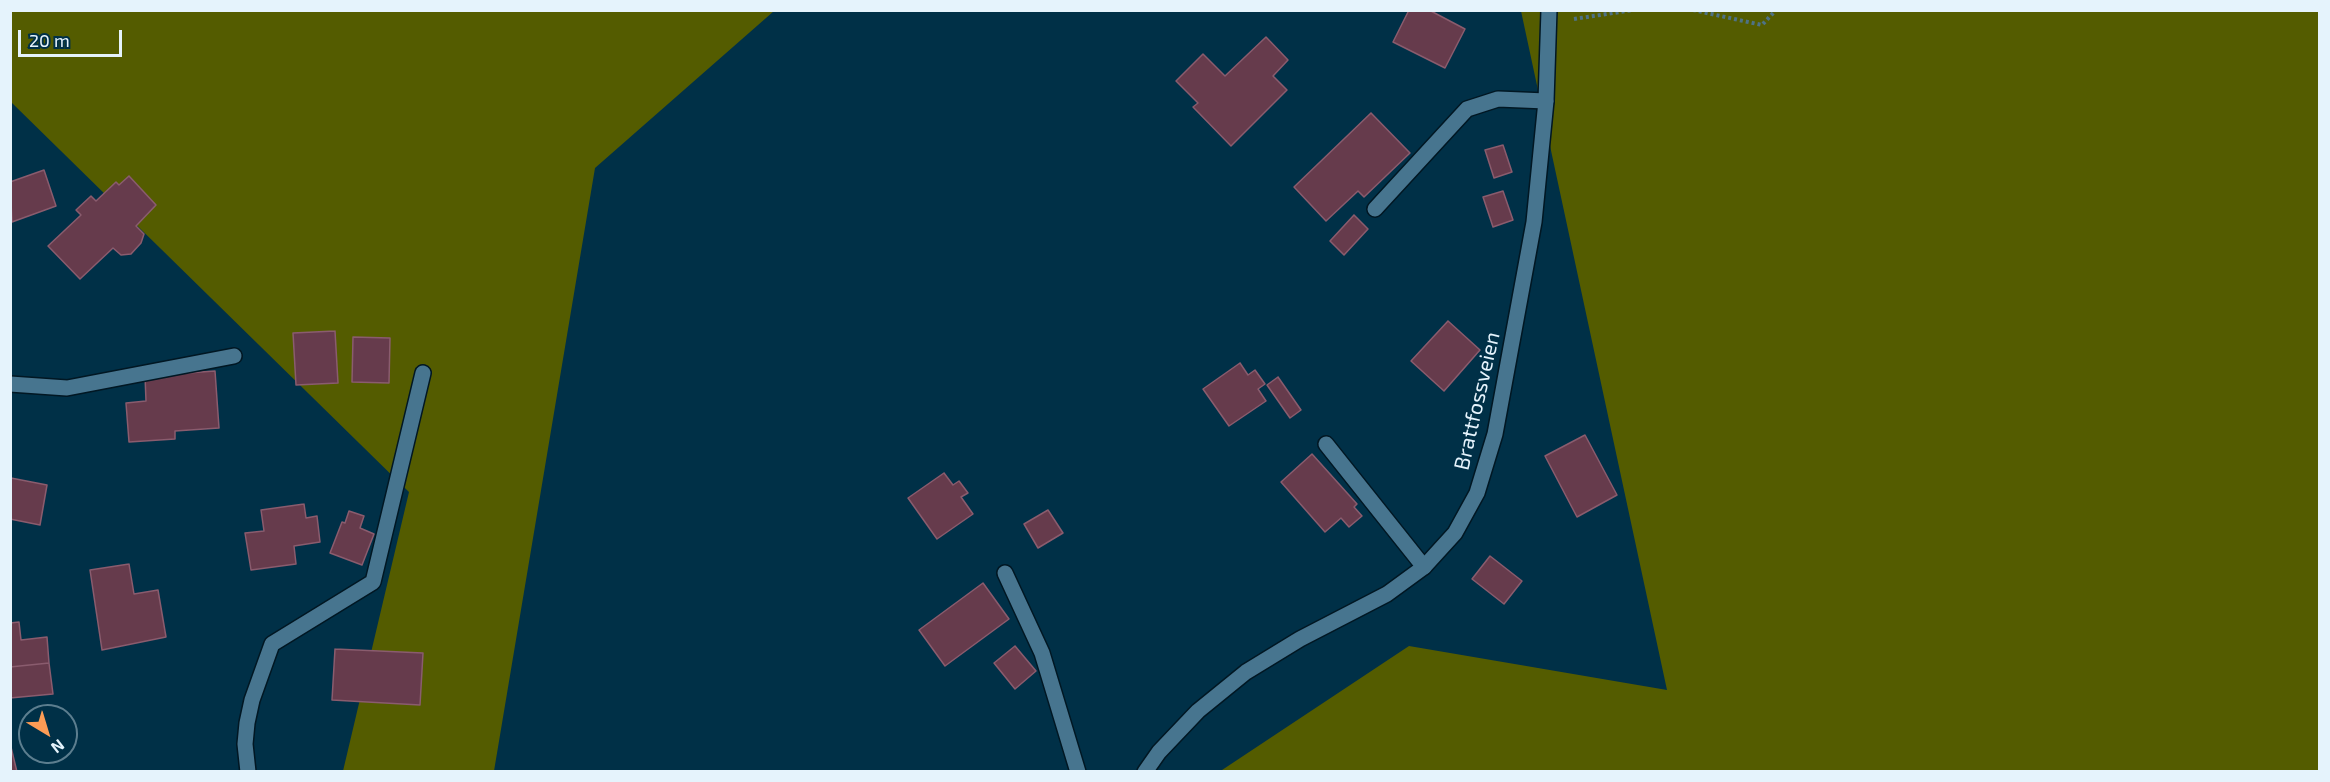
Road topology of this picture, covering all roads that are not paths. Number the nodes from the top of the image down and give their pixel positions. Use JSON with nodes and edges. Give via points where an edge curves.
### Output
{"nodes":[{"id":1,"x":1549,"y":16,"type":"edge"},
{"id":2,"x":1546,"y":101,"type":"junction"},
{"id":3,"x":1375,"y":209,"type":"dead end"},
{"id":4,"x":234,"y":356,"type":"dead end"},
{"id":5,"x":423,"y":373,"type":"dead end"},
{"id":6,"x":10,"y":384,"type":"edge"},
{"id":7,"x":1326,"y":444,"type":"dead end"},
{"id":8,"x":1424,"y":567,"type":"junction"},
{"id":9,"x":1005,"y":573,"type":"dead end"},
{"id":10,"x":248,"y":771,"type":"edge"},
{"id":11,"x":1078,"y":771,"type":"edge"},
{"id":12,"x":1145,"y":771,"type":"edge"}],
"edges":[{"from":1,"to":2,"type":"street","name":"Brattfossveien"},
{"from":2,"to":3,"type":"street","via":[[1498,99],[1467,109]]},
{"from":2,"to":8,"type":"street","name":"Brattfossveien","via":[[1534,222],[1495,434],[1477,493],[1455,533]]},
{"from":4,"to":6,"type":"street","via":[[67,388]]},
{"from":5,"to":10,"type":"street","via":[[373,582],[272,644],[247,723]]},
{"from":7,"to":8,"type":"street"},
{"from":8,"to":12,"type":"street","name":"Brattfossveien","via":[[1387,594],[1246,672],[1198,711]]},
{"from":9,"to":11,"type":"street","via":[[1042,653]]}]}
